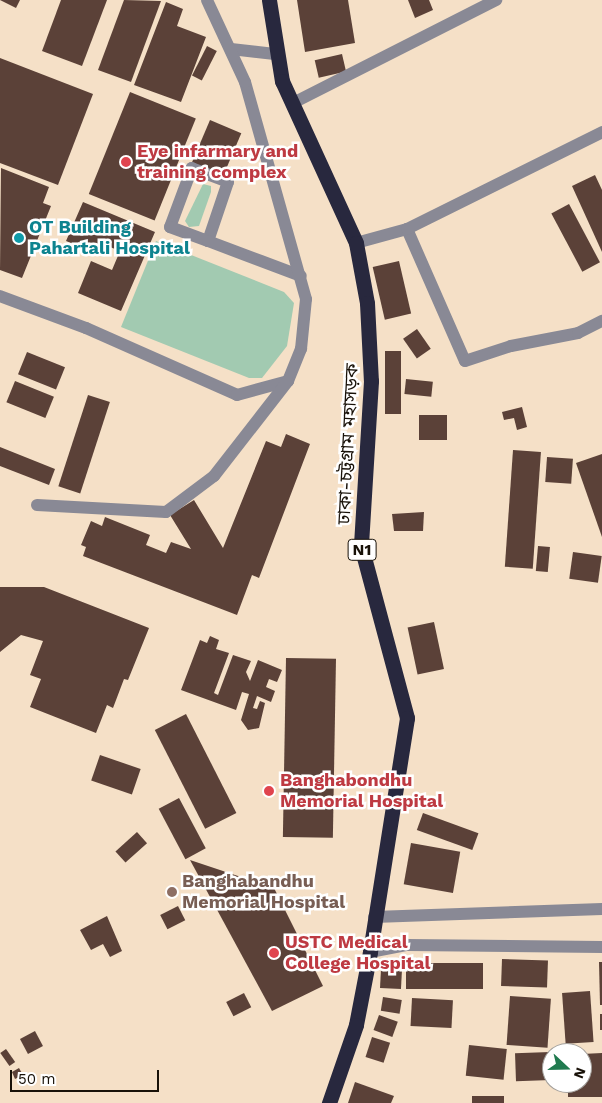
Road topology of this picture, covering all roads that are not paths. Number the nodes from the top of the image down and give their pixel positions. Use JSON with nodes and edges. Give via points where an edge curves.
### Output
{"nodes":[{"id":1,"x":207,"y":0,"type":"edge"},
{"id":2,"x":269,"y":0,"type":"edge"},
{"id":3,"x":496,"y":0,"type":"edge"},
{"id":4,"x":230,"y":49,"type":"junction"},
{"id":5,"x":275,"y":54,"type":"junction"},
{"id":6,"x":293,"y":104,"type":"junction"},
{"id":7,"x":602,"y":132,"type":"edge"},
{"id":8,"x":407,"y":229,"type":"junction"},
{"id":9,"x":208,"y":241,"type":"junction"},
{"id":10,"x":356,"y":243,"type":"junction"},
{"id":11,"x":301,"y":276,"type":"junction"},
{"id":12,"x":0,"y":296,"type":"edge"},
{"id":13,"x":602,"y":321,"type":"edge"},
{"id":14,"x":288,"y":381,"type":"junction"},
{"id":15,"x":37,"y":505,"type":"dead end"},
{"id":16,"x":602,"y":909,"type":"edge"},
{"id":17,"x":374,"y":916,"type":"junction"},
{"id":18,"x":602,"y":947,"type":"edge"},
{"id":19,"x":370,"y":952,"type":"junction"},
{"id":20,"x":329,"y":1103,"type":"edge"}],
"edges":[{"from":1,"to":4,"type":"street"},
{"from":2,"to":5,"type":"highway","name":"ঢাকা-চট্টগ্রাম মহাসড়ক","number":"N1"},
{"from":3,"to":6,"type":"street"},
{"from":4,"to":5,"type":"street"},
{"from":4,"to":11,"type":"street","via":[[245,82]]},
{"from":5,"to":6,"type":"highway","name":"ঢাকা-চট্টগ্রাম মহাসড়ক","number":"N1"},
{"from":6,"to":10,"type":"highway","name":"ঢাকা-চট্টগ্রাম মহাসড়ক","number":"N1"},
{"from":7,"to":8,"type":"street"},
{"from":8,"to":10,"type":"street"},
{"from":8,"to":13,"type":"street","via":[[465,362],[511,346],[578,334]]},
{"from":9,"to":9,"type":"street","via":[[170,227],[192,168],[228,182]]},
{"from":9,"to":11,"type":"street"},
{"from":10,"to":17,"type":"highway","name":"ঢাকা-চট্টগ্রাম মহাসড়ক","number":"N1","via":[[371,343],[362,546],[407,718]]},
{"from":11,"to":14,"type":"street","via":[[306,299],[301,348]]},
{"from":12,"to":14,"type":"street","via":[[237,395]]},
{"from":14,"to":15,"type":"street","via":[[214,476],[166,512]]},
{"from":16,"to":17,"type":"street"},
{"from":17,"to":19,"type":"highway","name":"ঢাকা-চট্টগ্রাম মহাসড়ক","number":"N1"},
{"from":18,"to":19,"type":"street","via":[[407,946]]},
{"from":19,"to":20,"type":"highway","name":"ঢাকা-চট্টগ্রাম মহাসড়ক","number":"N1","via":[[356,1025]]}]}
